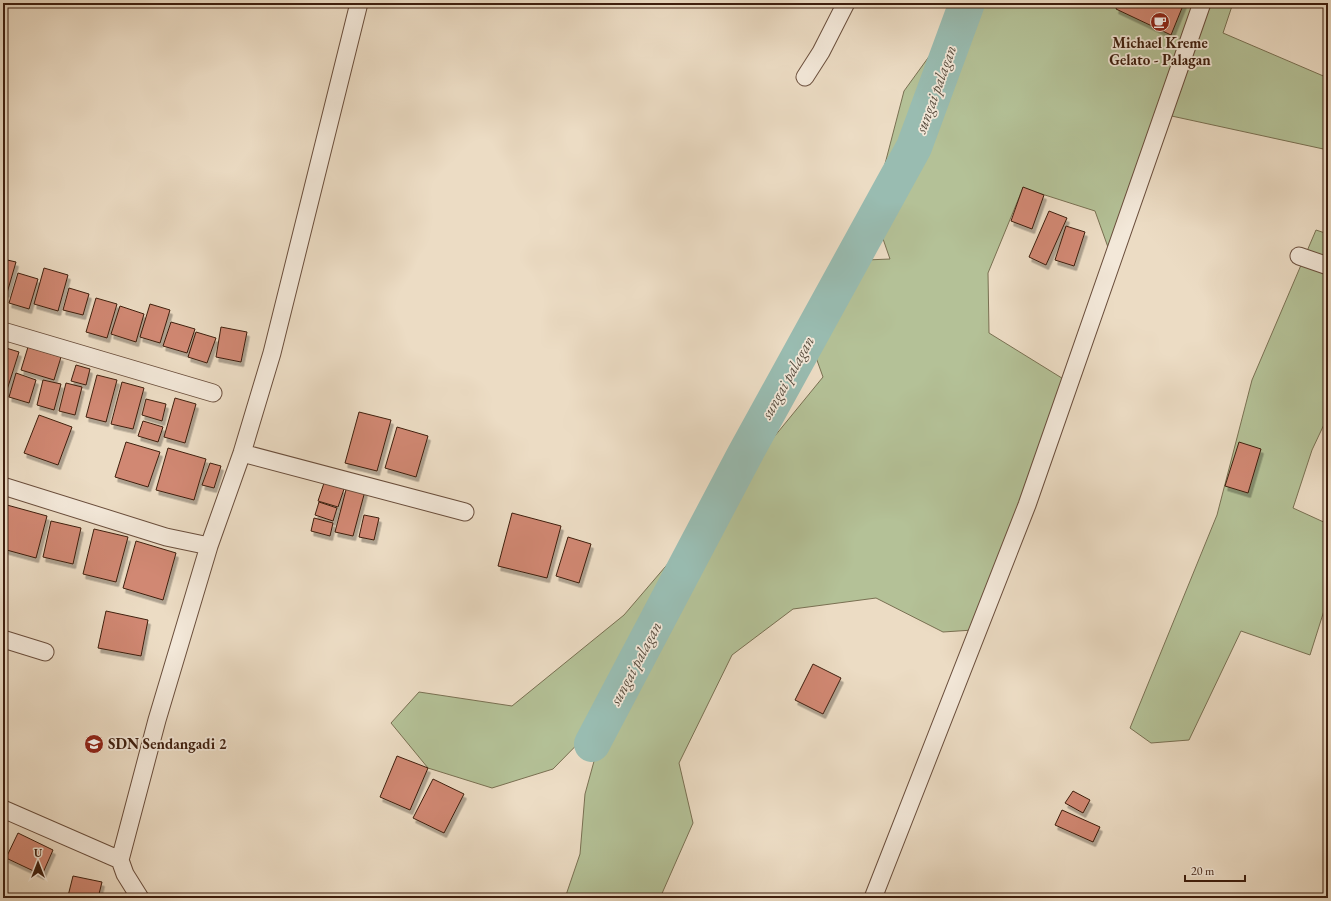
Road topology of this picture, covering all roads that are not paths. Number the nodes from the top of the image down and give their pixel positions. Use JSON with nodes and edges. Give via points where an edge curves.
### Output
{"nodes":[{"id":1,"x":359,"y":3,"type":"edge"},
{"id":2,"x":846,"y":3,"type":"edge"},
{"id":3,"x":1202,"y":3,"type":"edge"},
{"id":4,"x":805,"y":77,"type":"dead end"},
{"id":5,"x":1299,"y":256,"type":"dead end"},
{"id":6,"x":1328,"y":266,"type":"edge"},
{"id":7,"x":3,"y":331,"type":"edge"},
{"id":8,"x":213,"y":393,"type":"dead end"},
{"id":9,"x":242,"y":453,"type":"junction"},
{"id":10,"x":3,"y":486,"type":"edge"},
{"id":11,"x":465,"y":512,"type":"dead end"},
{"id":12,"x":209,"y":546,"type":"junction"},
{"id":13,"x":3,"y":639,"type":"edge"},
{"id":14,"x":45,"y":652,"type":"dead end"},
{"id":15,"x":3,"y":809,"type":"edge"},
{"id":16,"x":120,"y":860,"type":"junction"},
{"id":17,"x":140,"y":898,"type":"edge"},
{"id":18,"x":873,"y":898,"type":"edge"}],
"edges":[{"from":1,"to":9,"type":"street","via":[[272,353]]},
{"from":2,"to":4,"type":"street"},
{"from":3,"to":18,"type":"street","via":[[1026,505]]},
{"from":5,"to":6,"type":"street"},
{"from":7,"to":8,"type":"street"},
{"from":9,"to":11,"type":"street"},
{"from":9,"to":12,"type":"street"},
{"from":10,"to":12,"type":"street","via":[[166,537]]},
{"from":12,"to":16,"type":"street","via":[[157,720]]},
{"from":13,"to":14,"type":"street"},
{"from":15,"to":16,"type":"street"},
{"from":16,"to":17,"type":"street","via":[[125,874]]}]}
